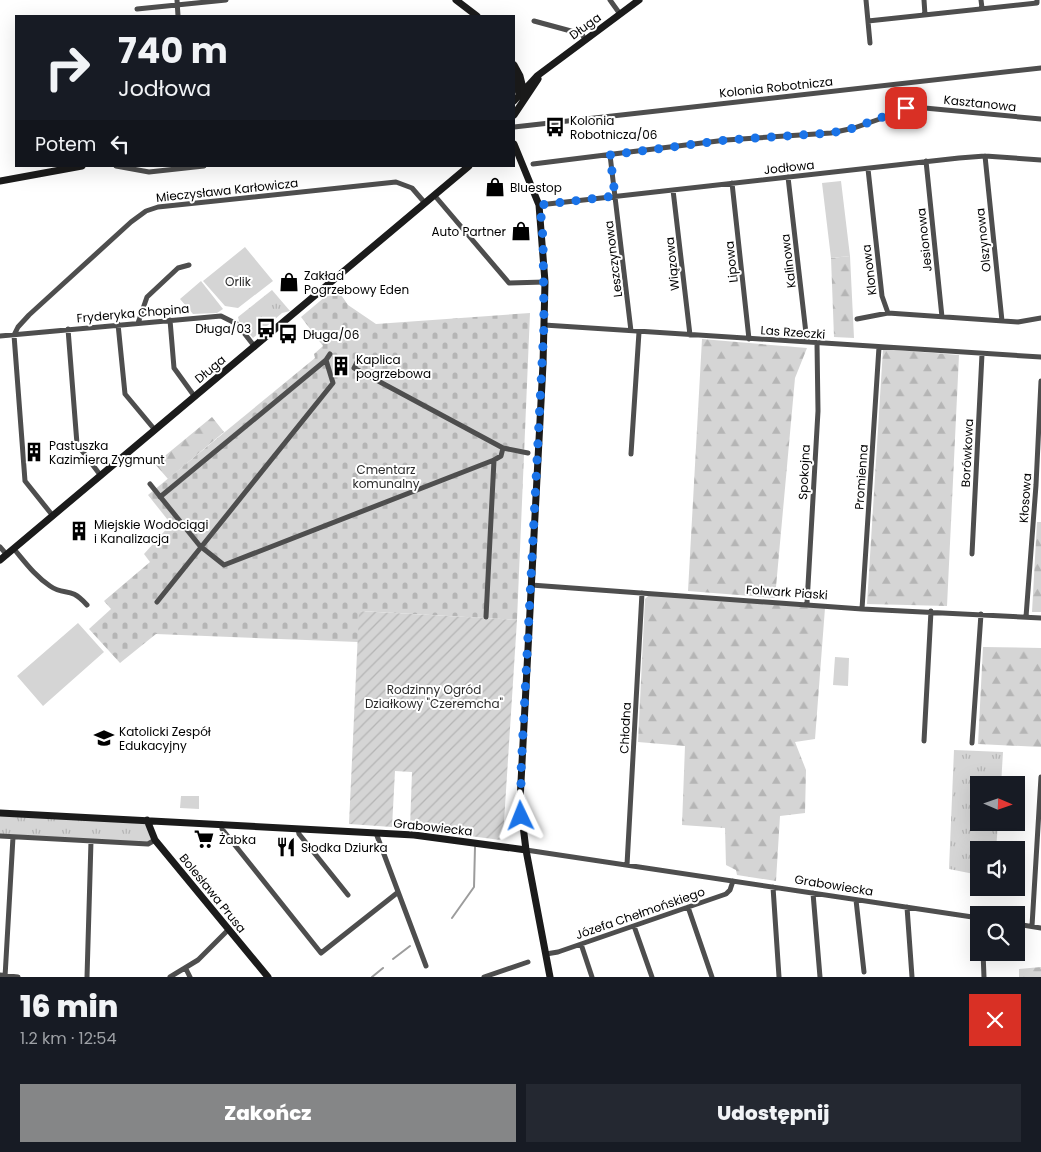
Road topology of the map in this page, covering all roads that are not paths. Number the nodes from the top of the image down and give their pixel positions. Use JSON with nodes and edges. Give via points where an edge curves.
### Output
{"nodes":[{"id":1,"x":226,"y":0,"type":"edge"},
{"id":2,"x":456,"y":0,"type":"edge"},
{"id":3,"x":610,"y":0,"type":"edge"},
{"id":4,"x":639,"y":0,"type":"edge"},
{"id":5,"x":866,"y":0,"type":"edge"},
{"id":6,"x":924,"y":0,"type":"edge"},
{"id":7,"x":981,"y":0,"type":"edge"},
{"id":8,"x":1036,"y":0,"type":"edge"},
{"id":9,"x":177,"y":2,"type":"edge"},
{"id":10,"x":982,"y":8,"type":"junction"},
{"id":11,"x":137,"y":9,"type":"dead end"},
{"id":12,"x":620,"y":14,"type":"junction"},
{"id":13,"x":178,"y":15,"type":"edge"},
{"id":14,"x":474,"y":15,"type":"edge"},
{"id":15,"x":925,"y":15,"type":"junction"},
{"id":16,"x":534,"y":21,"type":"dead end"},
{"id":17,"x":868,"y":22,"type":"junction"},
{"id":18,"x":585,"y":40,"type":"junction"},
{"id":19,"x":870,"y":43,"type":"dead end"},
{"id":20,"x":1041,"y":68,"type":"edge"},
{"id":21,"x":544,"y":71,"type":"junction"},
{"id":22,"x":517,"y":75,"type":"edge"},
{"id":23,"x":535,"y":78,"type":"junction"},
{"id":24,"x":522,"y":91,"type":"junction"},
{"id":25,"x":515,"y":100,"type":"edge"},
{"id":26,"x":522,"y":102,"type":"junction"},
{"id":27,"x":515,"y":113,"type":"edge"},
{"id":28,"x":1041,"y":119,"type":"edge"},
{"id":29,"x":515,"y":127,"type":"edge"},
{"id":30,"x":515,"y":147,"type":"edge"},
{"id":31,"x":515,"y":152,"type":"edge"},
{"id":32,"x":610,"y":155,"type":"junction"},
{"id":33,"x":985,"y":156,"type":"junction"},
{"id":34,"x":520,"y":160,"type":"junction"},
{"id":35,"x":1041,"y":160,"type":"edge"},
{"id":36,"x":926,"y":161,"type":"junction"},
{"id":37,"x":533,"y":164,"type":"dead end"},
{"id":38,"x":77,"y":167,"type":"edge"},
{"id":39,"x":122,"y":167,"type":"edge"},
{"id":40,"x":195,"y":167,"type":"edge"},
{"id":41,"x":467,"y":167,"type":"edge"},
{"id":42,"x":868,"y":169,"type":"junction"},
{"id":43,"x":788,"y":177,"type":"junction"},
{"id":44,"x":0,"y":181,"type":"edge"},
{"id":45,"x":732,"y":183,"type":"junction"},
{"id":46,"x":673,"y":190,"type":"junction"},
{"id":47,"x":435,"y":196,"type":"junction"},
{"id":48,"x":615,"y":196,"type":"junction"},
{"id":49,"x":425,"y":204,"type":"junction"},
{"id":50,"x":540,"y":205,"type":"junction"},
{"id":51,"x":189,"y":265,"type":"dead end"},
{"id":52,"x":544,"y":282,"type":"junction"},
{"id":53,"x":888,"y":313,"type":"junction"},
{"id":54,"x":942,"y":317,"type":"junction"},
{"id":55,"x":1041,"y":318,"type":"edge"},
{"id":56,"x":857,"y":319,"type":"dead end"},
{"id":57,"x":170,"y":320,"type":"junction"},
{"id":58,"x":1002,"y":321,"type":"junction"},
{"id":59,"x":138,"y":322,"type":"junction"},
{"id":60,"x":118,"y":324,"type":"junction"},
{"id":61,"x":544,"y":325,"type":"junction"},
{"id":62,"x":68,"y":329,"type":"junction"},
{"id":63,"x":631,"y":331,"type":"junction"},
{"id":64,"x":639,"y":332,"type":"junction"},
{"id":65,"x":14,"y":335,"type":"junction"},
{"id":66,"x":690,"y":335,"type":"junction"},
{"id":67,"x":0,"y":336,"type":"edge"},
{"id":68,"x":749,"y":339,"type":"junction"},
{"id":69,"x":808,"y":342,"type":"junction"},
{"id":70,"x":817,"y":343,"type":"junction"},
{"id":71,"x":255,"y":347,"type":"junction"},
{"id":72,"x":879,"y":347,"type":"junction"},
{"id":73,"x":330,"y":354,"type":"dead end"},
{"id":74,"x":982,"y":354,"type":"junction"},
{"id":75,"x":1041,"y":357,"type":"edge"},
{"id":76,"x":326,"y":360,"type":"junction"},
{"id":77,"x":358,"y":360,"type":"dead end"},
{"id":78,"x":1041,"y":382,"type":"edge"},
{"id":79,"x":194,"y":397,"type":"junction"},
{"id":80,"x":155,"y":430,"type":"junction"},
{"id":81,"x":503,"y":448,"type":"junction"},
{"id":82,"x":528,"y":453,"type":"dead end"},
{"id":83,"x":631,"y":454,"type":"dead end"},
{"id":84,"x":494,"y":460,"type":"junction"},
{"id":85,"x":100,"y":476,"type":"junction"},
{"id":86,"x":150,"y":484,"type":"dead end"},
{"id":87,"x":160,"y":497,"type":"junction"},
{"id":88,"x":54,"y":516,"type":"junction"},
{"id":89,"x":0,"y":546,"type":"edge"},
{"id":90,"x":200,"y":546,"type":"junction"},
{"id":91,"x":14,"y":549,"type":"junction"},
{"id":92,"x":972,"y":554,"type":"dead end"},
{"id":93,"x":7,"y":555,"type":"junction"},
{"id":94,"x":0,"y":560,"type":"edge"},
{"id":95,"x":531,"y":586,"type":"junction"},
{"id":96,"x":642,"y":593,"type":"junction"},
{"id":97,"x":157,"y":602,"type":"dead end"},
{"id":98,"x":807,"y":603,"type":"junction"},
{"id":99,"x":87,"y":606,"type":"dead end"},
{"id":100,"x":862,"y":608,"type":"junction"},
{"id":101,"x":931,"y":611,"type":"junction"},
{"id":102,"x":981,"y":614,"type":"junction"},
{"id":103,"x":486,"y":616,"type":"dead end"},
{"id":104,"x":1026,"y":617,"type":"junction"},
{"id":105,"x":1041,"y":618,"type":"edge"},
{"id":106,"x":924,"y":741,"type":"dead end"},
{"id":107,"x":972,"y":743,"type":"dead end"},
{"id":108,"x":1041,"y":777,"type":"edge"},
{"id":109,"x":0,"y":813,"type":"edge"},
{"id":110,"x":148,"y":820,"type":"junction"},
{"id":111,"x":222,"y":824,"type":"junction"},
{"id":112,"x":298,"y":829,"type":"junction"},
{"id":113,"x":376,"y":833,"type":"junction"},
{"id":114,"x":0,"y":836,"type":"edge"},
{"id":115,"x":13,"y":837,"type":"junction"},
{"id":116,"x":155,"y":840,"type":"junction"},
{"id":117,"x":91,"y":841,"type":"junction"},
{"id":118,"x":526,"y":850,"type":"junction"},
{"id":119,"x":627,"y":865,"type":"junction"},
{"id":120,"x":733,"y":881,"type":"junction"},
{"id":121,"x":773,"y":887,"type":"junction"},
{"id":122,"x":397,"y":893,"type":"junction"},
{"id":123,"x":813,"y":893,"type":"junction"},
{"id":124,"x":348,"y":894,"type":"dead end"},
{"id":125,"x":856,"y":900,"type":"junction"},
{"id":126,"x":688,"y":907,"type":"junction"},
{"id":127,"x":907,"y":907,"type":"junction"},
{"id":128,"x":970,"y":917,"type":"edge"},
{"id":129,"x":1025,"y":925,"type":"edge"},
{"id":130,"x":634,"y":926,"type":"junction"},
{"id":131,"x":1032,"y":926,"type":"junction"},
{"id":132,"x":1041,"y":928,"type":"edge"},
{"id":133,"x":228,"y":930,"type":"junction"},
{"id":134,"x":581,"y":944,"type":"junction"},
{"id":135,"x":546,"y":954,"type":"junction"},
{"id":136,"x":984,"y":961,"type":"edge"},
{"id":137,"x":528,"y":962,"type":"dead end"},
{"id":138,"x":426,"y":966,"type":"dead end"},
{"id":139,"x":186,"y":969,"type":"junction"},
{"id":140,"x":864,"y":972,"type":"dead end"},
{"id":141,"x":502,"y":974,"type":"edge"},
{"id":142,"x":3,"y":976,"type":"edge"},
{"id":143,"x":18,"y":977,"type":"edge"},
{"id":144,"x":87,"y":977,"type":"edge"},
{"id":145,"x":170,"y":977,"type":"edge"},
{"id":146,"x":190,"y":977,"type":"edge"},
{"id":147,"x":268,"y":977,"type":"edge"},
{"id":148,"x":484,"y":977,"type":"edge"},
{"id":149,"x":550,"y":977,"type":"edge"},
{"id":150,"x":592,"y":977,"type":"edge"},
{"id":151,"x":652,"y":977,"type":"edge"},
{"id":152,"x":712,"y":977,"type":"edge"},
{"id":153,"x":779,"y":977,"type":"edge"},
{"id":154,"x":820,"y":977,"type":"edge"},
{"id":155,"x":912,"y":977,"type":"edge"},
{"id":156,"x":984,"y":977,"type":"edge"}],
"edges":[{"from":1,"to":9,"type":"street"},
{"from":2,"to":14,"type":"street"},
{"from":3,"to":12,"type":"street"},
{"from":4,"to":12,"type":"street","name":"Długa"},
{"from":5,"to":17,"type":"street"},
{"from":6,"to":15,"type":"street"},
{"from":7,"to":10,"type":"street"},
{"from":8,"to":10,"type":"street","via":[[1037,3]]},
{"from":9,"to":11,"type":"street"},
{"from":9,"to":13,"type":"street"},
{"from":10,"to":15,"type":"street"},
{"from":12,"to":18,"type":"street","name":"Długa"},
{"from":15,"to":17,"type":"street"},
{"from":16,"to":18,"type":"street","via":[[582,34]]},
{"from":17,"to":19,"type":"street"},
{"from":18,"to":21,"type":"street","name":"Długa"},
{"from":20,"to":29,"type":"street","name":"Kolonia Robotnicza"},
{"from":21,"to":23,"type":"street","name":"Długa"},
{"from":21,"to":26,"type":"street","name":"Długa"},
{"from":22,"to":23,"type":"street"},
{"from":22,"to":24,"type":"street"},
{"from":23,"to":24,"type":"street","name":"Długa"},
{"from":24,"to":25,"type":"street","name":"Długa"},
{"from":24,"to":26,"type":"street"},
{"from":26,"to":27,"type":"street","name":"Długa"},
{"from":28,"to":32,"type":"street","name":"Kasztanowa","via":[[914,107],[831,133],[726,140]]},
{"from":30,"to":34,"type":"street"},
{"from":31,"to":34,"type":"street"},
{"from":32,"to":37,"type":"street","name":"Kasztanowa"},
{"from":32,"to":48,"type":"street","name":"Leszczynowa"},
{"from":33,"to":35,"type":"street","name":"Jodłowa"},
{"from":33,"to":36,"type":"street","name":"Jodłowa"},
{"from":33,"to":58,"type":"street","name":"Olszynowa"},
{"from":34,"to":50,"type":"street"},
{"from":36,"to":42,"type":"street","name":"Jodłowa"},
{"from":36,"to":54,"type":"street","name":"Jesionowa"},
{"from":38,"to":44,"type":"street"},
{"from":39,"to":40,"type":"street","via":[[149,172]]},
{"from":41,"to":47,"type":"street","name":"Długa"},
{"from":42,"to":43,"type":"street","name":"Jodłowa"},
{"from":42,"to":53,"type":"street","name":"Klonowa","via":[[882,296]]},
{"from":43,"to":45,"type":"street","name":"Jodłowa"},
{"from":43,"to":69,"type":"street","name":"Kalinowa"},
{"from":45,"to":46,"type":"street","name":"Jodłowa"},
{"from":45,"to":68,"type":"street","name":"Lipowa"},
{"from":46,"to":48,"type":"street","name":"Jodłowa"},
{"from":46,"to":66,"type":"street","name":"Wiązowa"},
{"from":47,"to":49,"type":"street","name":"Długa"},
{"from":47,"to":52,"type":"street","via":[[509,283]]},
{"from":48,"to":50,"type":"street","name":"Jodłowa"},
{"from":48,"to":63,"type":"street","name":"Leszczynowa"},
{"from":49,"to":65,"type":"street","name":"Mieczysława Karłowicza","via":[[412,188],[396,182],[150,208],[29,315]]},
{"from":49,"to":71,"type":"street","name":"Długa"},
{"from":50,"to":52,"type":"street"},
{"from":51,"to":59,"type":"street","via":[[178,268],[147,297]]},
{"from":52,"to":61,"type":"street"},
{"from":53,"to":54,"type":"street"},
{"from":53,"to":56,"type":"street"},
{"from":54,"to":58,"type":"street"},
{"from":55,"to":58,"type":"street"},
{"from":57,"to":59,"type":"street","name":"Fryderyka Chopina"},
{"from":57,"to":71,"type":"street","name":"Fryderyka Chopina","via":[[227,317],[237,324]]},
{"from":57,"to":79,"type":"street","via":[[174,368]]},
{"from":59,"to":60,"type":"street","name":"Fryderyka Chopina"},
{"from":60,"to":62,"type":"street","name":"Fryderyka Chopina"},
{"from":60,"to":80,"type":"street","via":[[125,394]]},
{"from":61,"to":63,"type":"street","name":"Las Rzeczki"},
{"from":61,"to":95,"type":"street"},
{"from":62,"to":65,"type":"street","name":"Fryderyka Chopina"},
{"from":62,"to":85,"type":"street","via":[[76,440]]},
{"from":63,"to":64,"type":"street","name":"Las Rzeczki"},
{"from":64,"to":66,"type":"street","name":"Las Rzeczki"},
{"from":64,"to":83,"type":"street"},
{"from":65,"to":67,"type":"street","name":"Fryderyka Chopina"},
{"from":65,"to":88,"type":"street","via":[[25,481]]},
{"from":66,"to":68,"type":"street","name":"Las Rzeczki"},
{"from":68,"to":69,"type":"street","name":"Las Rzeczki"},
{"from":69,"to":70,"type":"street","name":"Las Rzeczki"},
{"from":70,"to":72,"type":"street","name":"Las Rzeczki"},
{"from":70,"to":98,"type":"street","name":"Spokojna","via":[[818,411]]},
{"from":71,"to":79,"type":"street","name":"Długa"},
{"from":72,"to":74,"type":"street","name":"Las Rzeczki"},
{"from":72,"to":100,"type":"street","name":"Promienna"},
{"from":73,"to":76,"type":"street"},
{"from":74,"to":75,"type":"street","name":"Las Rzeczki"},
{"from":74,"to":92,"type":"street","name":"Borówkowa"},
{"from":76,"to":87,"type":"street"},
{"from":76,"to":90,"type":"street","via":[[333,383]]},
{"from":77,"to":81,"type":"street","via":[[354,368]]},
{"from":78,"to":104,"type":"street","name":"Kłosowa"},
{"from":79,"to":80,"type":"street","name":"Długa"},
{"from":80,"to":85,"type":"street","name":"Długa"},
{"from":81,"to":82,"type":"street"},
{"from":81,"to":84,"type":"street","via":[[501,456]]},
{"from":84,"to":90,"type":"street","via":[[232,562],[224,564]]},
{"from":84,"to":103,"type":"street"},
{"from":85,"to":88,"type":"street","name":"Długa"},
{"from":86,"to":87,"type":"street"},
{"from":87,"to":90,"type":"street"},
{"from":88,"to":91,"type":"street","name":"Długa"},
{"from":89,"to":93,"type":"street"},
{"from":90,"to":97,"type":"street"},
{"from":91,"to":93,"type":"street","name":"Długa"},
{"from":91,"to":99,"type":"street","via":[[47,584],[77,594]]},
{"from":93,"to":94,"type":"street","name":"Długa"},
{"from":95,"to":96,"type":"street","name":"Folwark Piaski"},
{"from":95,"to":118,"type":"street","via":[[520,801]]},
{"from":96,"to":98,"type":"street","name":"Folwark Piaski"},
{"from":96,"to":119,"type":"street","name":"Chłodna"},
{"from":98,"to":100,"type":"street","name":"Folwark Piaski"},
{"from":100,"to":101,"type":"street","name":"Folwark Piaski"},
{"from":101,"to":102,"type":"street","name":"Folwark Piaski"},
{"from":101,"to":106,"type":"street"},
{"from":102,"to":104,"type":"street","name":"Folwark Piaski"},
{"from":102,"to":107,"type":"street"},
{"from":104,"to":105,"type":"street","name":"Folwark Piaski"},
{"from":108,"to":131,"type":"street"},
{"from":109,"to":110,"type":"street","name":"Grabowiecka"},
{"from":110,"to":111,"type":"street","name":"Grabowiecka"},
{"from":110,"to":116,"type":"street","name":"Bolesława Prusa"},
{"from":111,"to":112,"type":"street","name":"Grabowiecka"},
{"from":111,"to":122,"type":"street","via":[[222,829],[322,953]]},
{"from":112,"to":113,"type":"street","name":"Grabowiecka"},
{"from":112,"to":124,"type":"street"},
{"from":113,"to":118,"type":"street","name":"Grabowiecka","via":[[443,838]]},
{"from":113,"to":122,"type":"street"},
{"from":114,"to":115,"type":"street"},
{"from":115,"to":117,"type":"street"},
{"from":115,"to":142,"type":"street"},
{"from":116,"to":117,"type":"street","via":[[148,844]]},
{"from":116,"to":133,"type":"street","name":"Bolesława Prusa"},
{"from":117,"to":144,"type":"street"},
{"from":118,"to":119,"type":"street","name":"Grabowiecka"},
{"from":118,"to":135,"type":"street"},
{"from":119,"to":120,"type":"street","name":"Grabowiecka"},
{"from":120,"to":121,"type":"street","name":"Grabowiecka"},
{"from":120,"to":126,"type":"street","name":"Józefa Chełmońskiego","via":[[726,894]]},
{"from":121,"to":123,"type":"street","name":"Grabowiecka"},
{"from":121,"to":153,"type":"street"},
{"from":122,"to":138,"type":"street"},
{"from":123,"to":125,"type":"street","name":"Grabowiecka"},
{"from":123,"to":154,"type":"street"},
{"from":125,"to":127,"type":"street","name":"Grabowiecka"},
{"from":125,"to":140,"type":"street"},
{"from":126,"to":130,"type":"street","name":"Józefa Chełmońskiego"},
{"from":126,"to":152,"type":"street"},
{"from":127,"to":128,"type":"street","name":"Grabowiecka"},
{"from":127,"to":155,"type":"street"},
{"from":129,"to":131,"type":"street"},
{"from":130,"to":134,"type":"street","name":"Józefa Chełmońskiego"},
{"from":130,"to":151,"type":"street"},
{"from":131,"to":132,"type":"street"},
{"from":133,"to":139,"type":"street"},
{"from":133,"to":147,"type":"street","name":"Bolesława Prusa"},
{"from":134,"to":135,"type":"street","name":"Józefa Chełmońskiego"},
{"from":134,"to":150,"type":"street"},
{"from":135,"to":149,"type":"street"},
{"from":136,"to":156,"type":"street"},
{"from":137,"to":141,"type":"street"},
{"from":139,"to":145,"type":"street"},
{"from":139,"to":146,"type":"street"},
{"from":141,"to":148,"type":"street"},
{"from":142,"to":143,"type":"street"}]}
